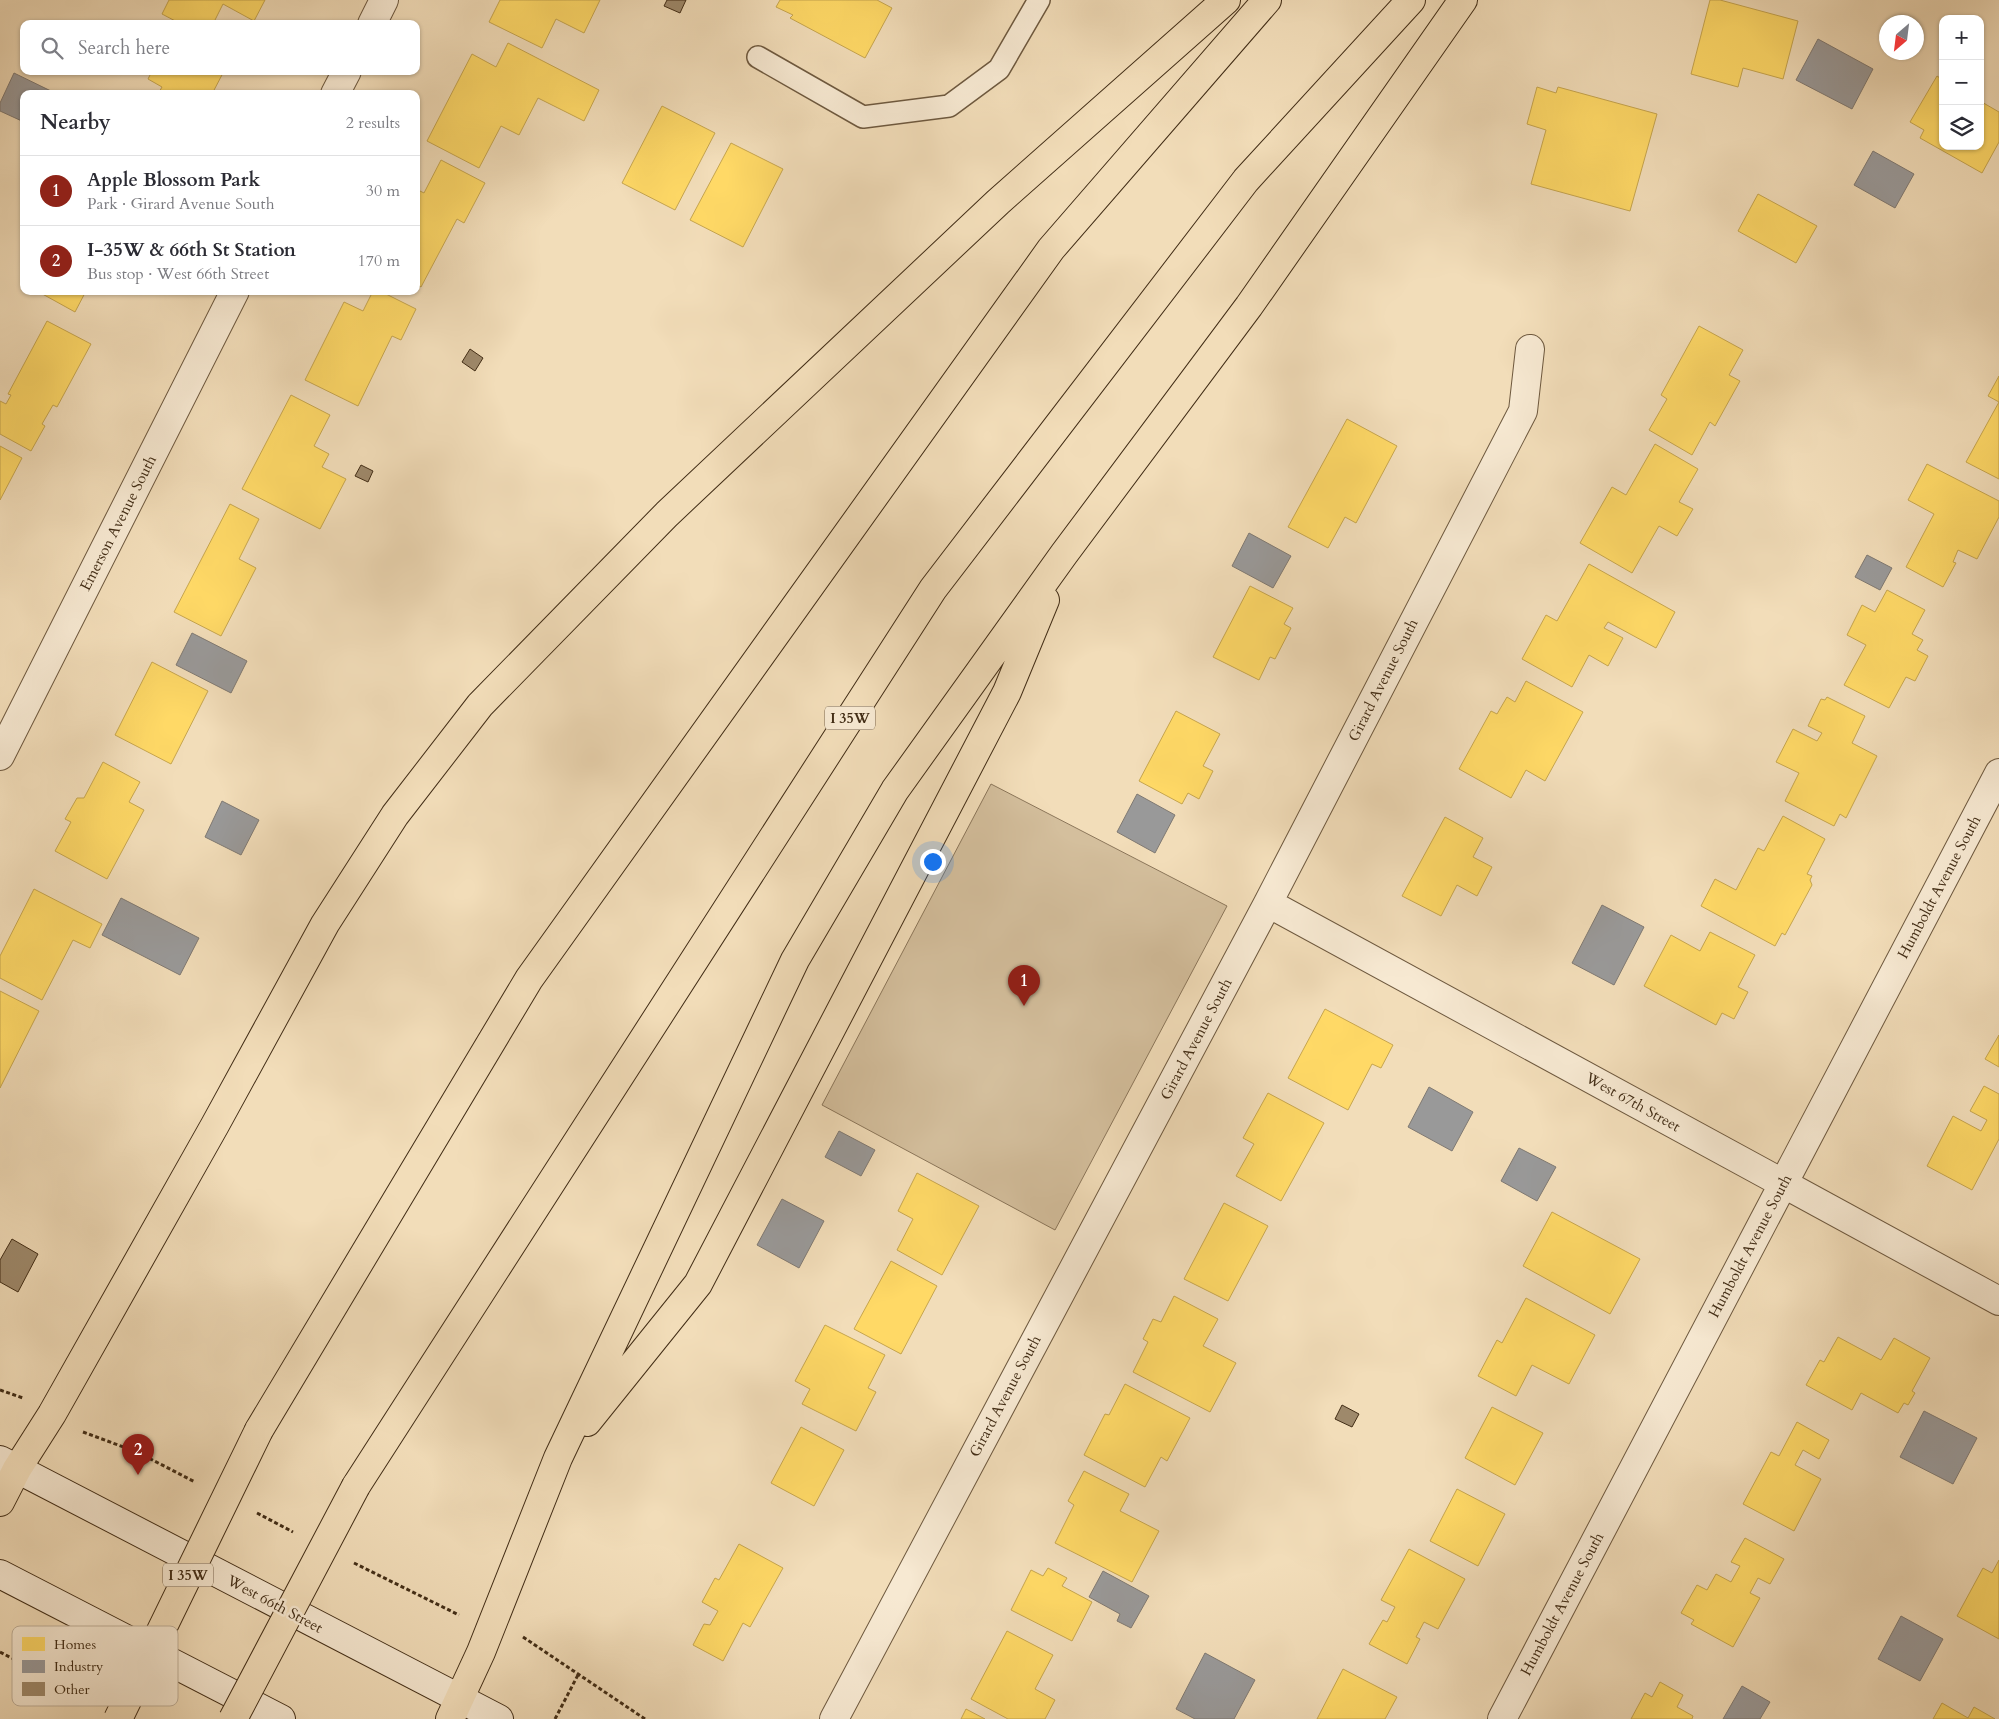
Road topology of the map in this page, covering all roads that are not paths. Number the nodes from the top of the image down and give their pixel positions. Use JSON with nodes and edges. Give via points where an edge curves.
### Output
{"nodes":[{"id":1,"x":384,"y":0,"type":"edge"},
{"id":2,"x":1039,"y":0,"type":"edge"},
{"id":3,"x":1226,"y":0,"type":"edge"},
{"id":4,"x":1267,"y":0,"type":"edge"},
{"id":5,"x":1411,"y":0,"type":"edge"},
{"id":6,"x":1463,"y":0,"type":"edge"},
{"id":7,"x":374,"y":20,"type":"edge"},
{"id":8,"x":758,"y":57,"type":"dead end"},
{"id":9,"x":345,"y":75,"type":"edge"},
{"id":10,"x":338,"y":90,"type":"edge"},
{"id":11,"x":233,"y":295,"type":"edge"},
{"id":12,"x":1530,"y":349,"type":"dead end"},
{"id":13,"x":1064,"y":554,"type":"junction"},
{"id":14,"x":0,"y":756,"type":"edge"},
{"id":15,"x":1999,"y":773,"type":"edge"},
{"id":16,"x":1268,"y":903,"type":"junction"},
{"id":17,"x":1782,"y":1184,"type":"junction"},
{"id":18,"x":1999,"y":1302,"type":"edge"},
{"id":19,"x":558,"y":1458,"type":"junction"},
{"id":20,"x":8,"y":1465,"type":"edge"},
{"id":21,"x":0,"y":1502,"type":"edge"},
{"id":22,"x":0,"y":1574,"type":"edge"},
{"id":23,"x":101,"y":1626,"type":"edge"},
{"id":24,"x":163,"y":1626,"type":"edge"},
{"id":25,"x":178,"y":1666,"type":"edge"},
{"id":26,"x":124,"y":1706,"type":"edge"},
{"id":27,"x":455,"y":1710,"type":"edge"},
{"id":28,"x":118,"y":1719,"type":"edge"},
{"id":29,"x":233,"y":1719,"type":"edge"},
{"id":30,"x":281,"y":1719,"type":"edge"},
{"id":31,"x":498,"y":1719,"type":"edge"},
{"id":32,"x":834,"y":1719,"type":"edge"},
{"id":33,"x":1502,"y":1719,"type":"edge"}],
"edges":[{"from":1,"to":7,"type":"street"},
{"from":2,"to":8,"type":"lane","via":[[999,69],[949,106],[863,116]]},
{"from":3,"to":20,"type":"highway","via":[[998,202],[725,459],[480,705],[395,815],[325,924],[52,1414]]},
{"from":4,"to":24,"type":"highway","number":"I 35W","bridge":true,"via":[[1051,249],[529,979],[259,1430]]},
{"from":5,"to":29,"type":"highway","number":"I 35W","bridge":true,"via":[[1246,180],[933,589],[356,1486]]},
{"from":6,"to":13,"type":"highway","via":[[1249,306]]},
{"from":9,"to":10,"type":"street"},
{"from":11,"to":14,"type":"street","name":"Emerson Avenue South"},
{"from":12,"to":16,"type":"street","name":"Girard Avenue South","via":[[1523,411]]},
{"from":13,"to":19,"type":"highway","via":[[895,790],[795,960]]},
{"from":13,"to":19,"type":"highway","via":[[1006,692],[698,1284]]},
{"from":15,"to":17,"type":"street","name":"Humboldt Avenue South"},
{"from":16,"to":17,"type":"street","name":"West 67th Street"},
{"from":16,"to":32,"type":"street","name":"Girard Avenue South"},
{"from":17,"to":18,"type":"street","name":"West 67th Street"},
{"from":17,"to":33,"type":"street","name":"Humboldt Avenue South"},
{"from":19,"to":27,"type":"highway"},
{"from":20,"to":21,"type":"highway"},
{"from":20,"to":27,"type":"street","name":"West 66th Street"},
{"from":22,"to":23,"type":"street"},
{"from":25,"to":30,"type":"street"},
{"from":26,"to":28,"type":"highway","number":"I 35W","bridge":true},
{"from":27,"to":31,"type":"street","name":"West 66th Street"}]}
